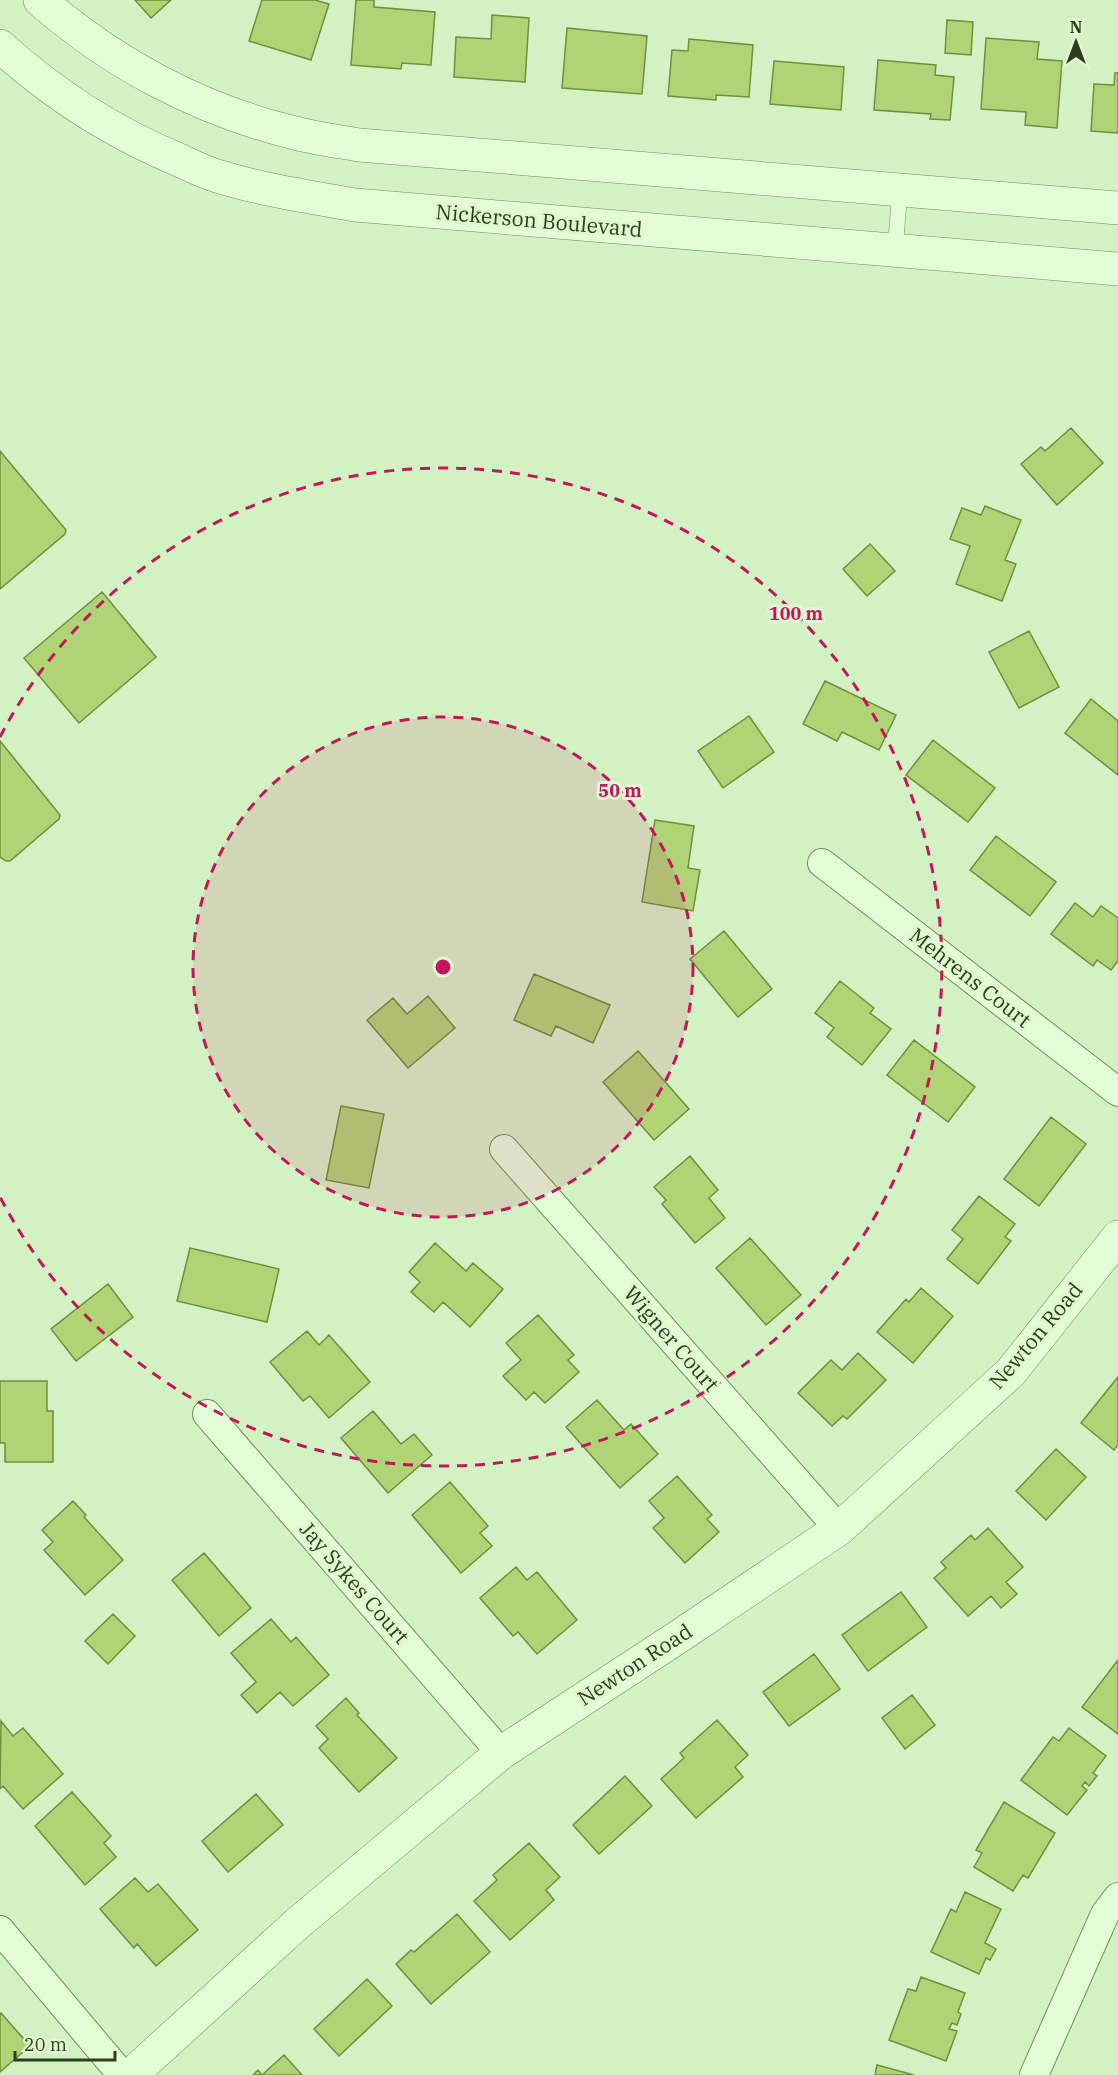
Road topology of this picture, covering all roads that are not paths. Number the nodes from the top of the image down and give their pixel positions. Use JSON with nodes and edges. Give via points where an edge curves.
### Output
{"nodes":[{"id":1,"x":40,"y":0,"type":"edge"},
{"id":2,"x":0,"y":46,"type":"edge"},
{"id":3,"x":900,"y":190,"type":"junction"},
{"id":4,"x":1118,"y":208,"type":"edge"},
{"id":5,"x":895,"y":250,"type":"junction"},
{"id":6,"x":1118,"y":269,"type":"edge"},
{"id":7,"x":822,"y":863,"type":"dead end"},
{"id":8,"x":1118,"y":1092,"type":"edge"},
{"id":9,"x":504,"y":1149,"type":"dead end"},
{"id":10,"x":1118,"y":1237,"type":"edge"},
{"id":11,"x":207,"y":1414,"type":"dead end"},
{"id":12,"x":839,"y":1529,"type":"junction"},
{"id":13,"x":501,"y":1753,"type":"junction"},
{"id":14,"x":1118,"y":1897,"type":"edge"},
{"id":15,"x":0,"y":1930,"type":"edge"},
{"id":16,"x":122,"y":2075,"type":"edge"},
{"id":17,"x":131,"y":2075,"type":"edge"},
{"id":18,"x":1034,"y":2075,"type":"edge"}],
"edges":[{"from":1,"to":3,"type":"street","via":[[69,25],[142,74],[213,107],[291,132],[358,145]]},
{"from":2,"to":5,"type":"street","name":"Nickerson Boulevard","via":[[72,104],[143,145],[217,176],[293,194],[366,206]]},
{"from":3,"to":4,"type":"street"},
{"from":3,"to":5,"type":"lane"},
{"from":5,"to":6,"type":"street","name":"Nickerson Boulevard"},
{"from":7,"to":8,"type":"street","name":"Mehrens Court"},
{"from":9,"to":12,"type":"street","name":"Wigner Court"},
{"from":10,"to":12,"type":"street","name":"Newton Road","via":[[1011,1372]]},
{"from":11,"to":13,"type":"street","name":"Jay Sykes Court"},
{"from":12,"to":13,"type":"street","name":"Newton Road"},
{"from":13,"to":17,"type":"street","name":"Newton Road","via":[[298,1923]]},
{"from":14,"to":18,"type":"street","via":[[1105,1914]]},
{"from":15,"to":16,"type":"street"}]}
